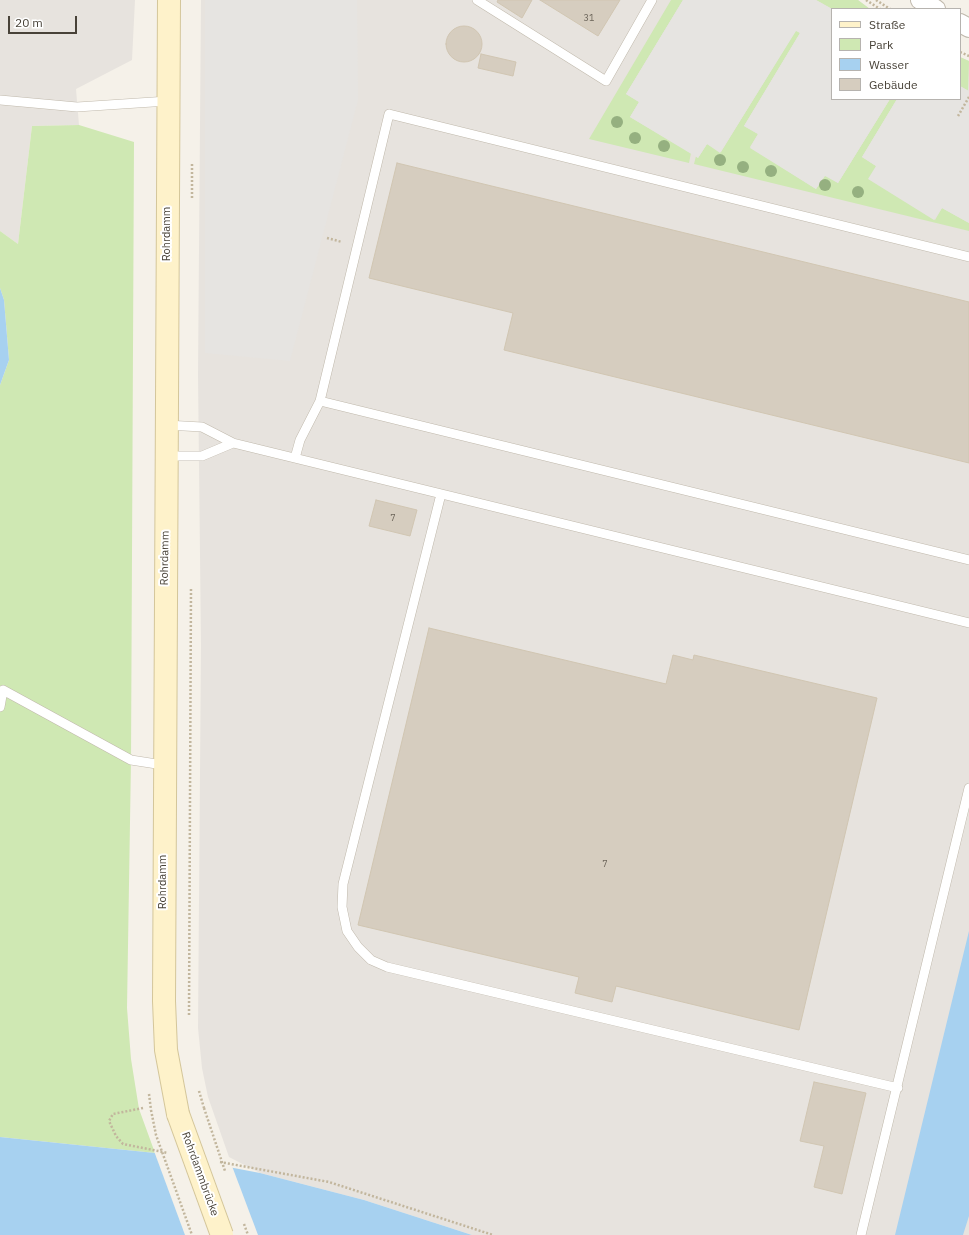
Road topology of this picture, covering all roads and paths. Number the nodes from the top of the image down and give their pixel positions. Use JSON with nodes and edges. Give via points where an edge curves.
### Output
{"nodes":[{"id":1,"x":169,"y":0,"type":"edge"},
{"id":2,"x":477,"y":0,"type":"edge"},
{"id":3,"x":652,"y":0,"type":"edge"},
{"id":4,"x":866,"y":0,"type":"edge"},
{"id":5,"x":876,"y":0,"type":"edge"},
{"id":6,"x":920,"y":0,"type":"edge"},
{"id":7,"x":878,"y":8,"type":"edge"},
{"id":8,"x":888,"y":8,"type":"edge"},
{"id":9,"x":934,"y":8,"type":"edge"},
{"id":10,"x":969,"y":97,"type":"edge"},
{"id":11,"x":0,"y":100,"type":"edge"},
{"id":12,"x":168,"y":101,"type":"junction"},
{"id":13,"x":958,"y":116,"type":"dead end"},
{"id":14,"x":969,"y":257,"type":"edge"},
{"id":15,"x":320,"y":401,"type":"junction"},
{"id":16,"x":166,"y":426,"type":"junction"},
{"id":17,"x":233,"y":443,"type":"junction"},
{"id":18,"x":166,"y":456,"type":"junction"},
{"id":19,"x":295,"y":458,"type":"junction"},
{"id":20,"x":441,"y":494,"type":"junction"},
{"id":21,"x":969,"y":560,"type":"edge"},
{"id":22,"x":191,"y":586,"type":"dead end"},
{"id":23,"x":969,"y":623,"type":"edge"},
{"id":24,"x":0,"y":707,"type":"edge"},
{"id":25,"x":163,"y":765,"type":"junction"},
{"id":26,"x":969,"y":788,"type":"edge"},
{"id":27,"x":189,"y":1023,"type":"dead end"},
{"id":28,"x":198,"y":1086,"type":"dead end"},
{"id":29,"x":898,"y":1088,"type":"junction"},
{"id":30,"x":143,"y":1108,"type":"dead end"},
{"id":31,"x":151,"y":1110,"type":"dead end"},
{"id":32,"x":178,"y":1114,"type":"joint"},
{"id":33,"x":176,"y":1155,"type":"dead end"},
{"id":34,"x":214,"y":1161,"type":"dead end"},
{"id":35,"x":226,"y":1174,"type":"dead end"},
{"id":36,"x":244,"y":1222,"type":"dead end"},
{"id":37,"x":192,"y":1235,"type":"edge"},
{"id":38,"x":222,"y":1235,"type":"edge"},
{"id":39,"x":248,"y":1235,"type":"edge"},
{"id":40,"x":494,"y":1235,"type":"edge"},
{"id":41,"x":861,"y":1235,"type":"edge"}],
"edges":[{"from":1,"to":12,"type":"main road","name":"Rohrdamm"},
{"from":2,"to":3,"type":"lane","via":[[606,81]]},
{"from":4,"to":7,"type":"path"},
{"from":5,"to":8,"type":"path"},
{"from":6,"to":9,"type":"street"},
{"from":10,"to":13,"type":"path"},
{"from":11,"to":12,"type":"lane","via":[[77,108]]},
{"from":12,"to":16,"type":"main road","name":"Rohrdamm"},
{"from":14,"to":15,"type":"lane","via":[[389,114]]},
{"from":15,"to":19,"type":"lane","via":[[300,440]]},
{"from":15,"to":21,"type":"lane"},
{"from":16,"to":17,"type":"lane","via":[[202,427]]},
{"from":16,"to":18,"type":"main road","name":"Rohrdamm"},
{"from":17,"to":18,"type":"lane","via":[[202,456]]},
{"from":17,"to":19,"type":"lane"},
{"from":18,"to":25,"type":"main road","name":"Rohrdamm"},
{"from":19,"to":20,"type":"lane"},
{"from":20,"to":23,"type":"lane"},
{"from":20,"to":29,"type":"lane","via":[[343,884],[342,907],[347,931],[358,948],[371,960],[387,968]]},
{"from":22,"to":27,"type":"path"},
{"from":24,"to":25,"type":"lane","via":[[3,690],[131,760]]},
{"from":25,"to":32,"type":"main road","name":"Rohrdamm","via":[[166,1050]]},
{"from":26,"to":29,"type":"lane"},
{"from":28,"to":35,"type":"path","bridge":true},
{"from":29,"to":41,"type":"lane"},
{"from":30,"to":33,"type":"path","via":[[114,1114],[109,1121],[116,1136],[124,1144]]},
{"from":31,"to":37,"type":"path","bridge":true,"via":[[156,1135]]},
{"from":32,"to":38,"type":"main road","name":"Rohrdammbrücke","bridge":true},
{"from":34,"to":40,"type":"path","via":[[329,1182]]},
{"from":36,"to":39,"type":"path","bridge":true}]}
